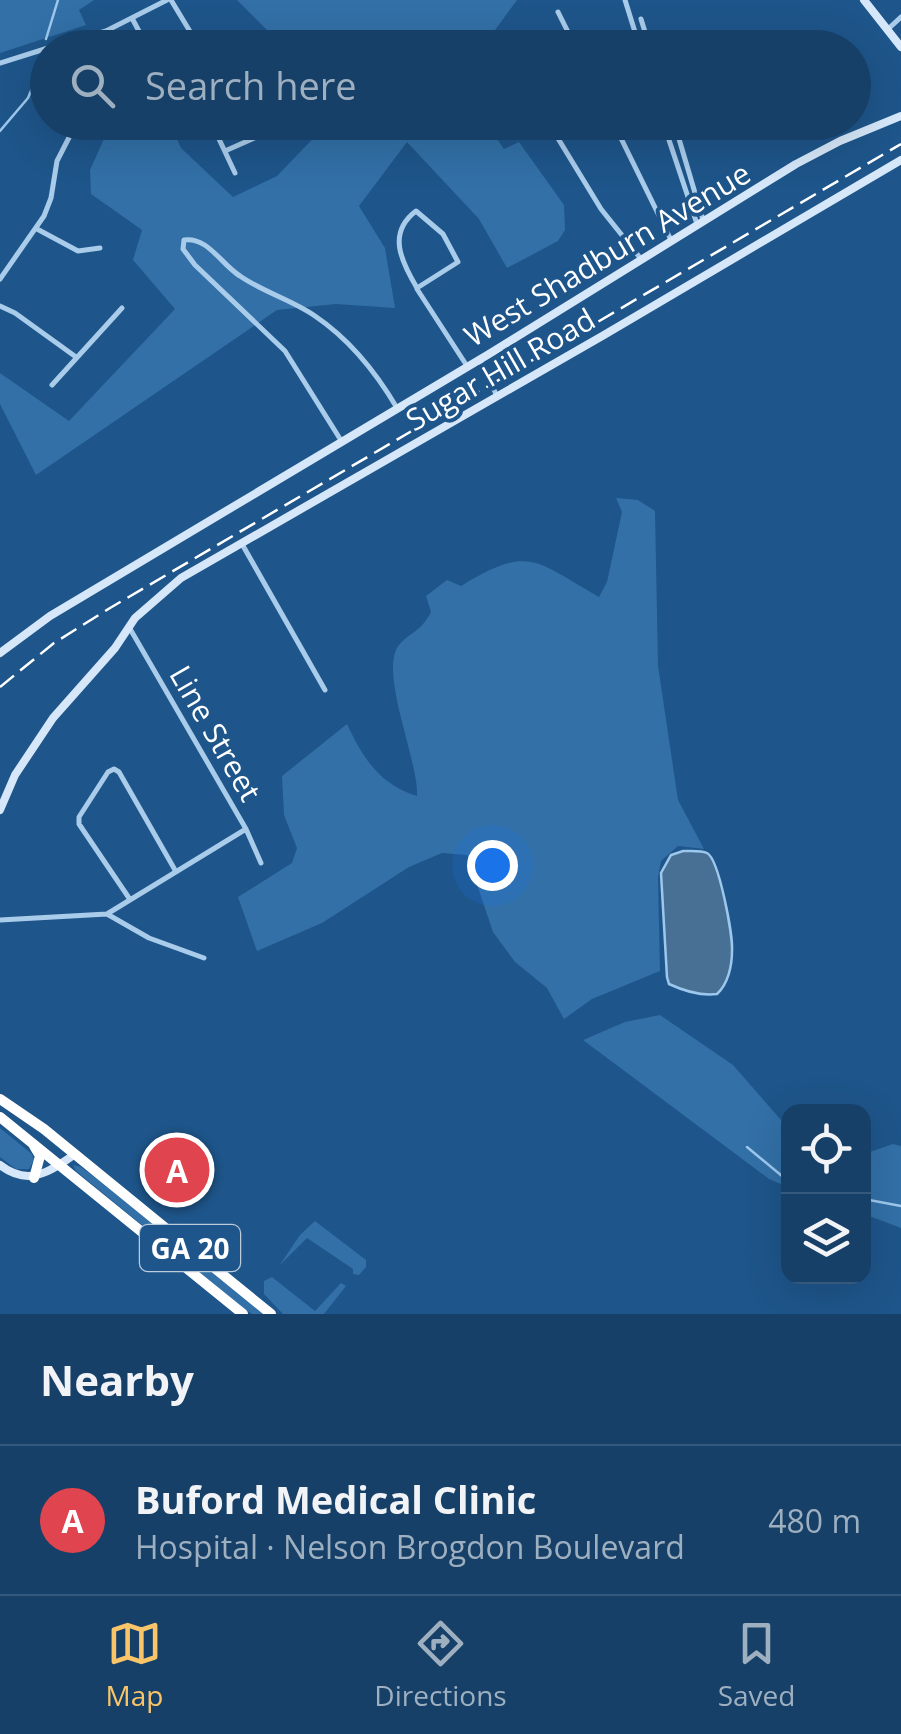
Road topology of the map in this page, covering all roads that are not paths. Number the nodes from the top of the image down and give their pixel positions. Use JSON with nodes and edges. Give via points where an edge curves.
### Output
{"nodes":[{"id":1,"x":169,"y":0,"type":"edge"},
{"id":2,"x":626,"y":0,"type":"edge"},
{"id":3,"x":864,"y":0,"type":"edge"},
{"id":4,"x":558,"y":12,"type":"dead end"},
{"id":5,"x":901,"y":17,"type":"edge"},
{"id":6,"x":641,"y":19,"type":"dead end"},
{"id":7,"x":133,"y":20,"type":"junction"},
{"id":8,"x":105,"y":30,"type":"edge"},
{"id":9,"x":138,"y":30,"type":"edge"},
{"id":10,"x":188,"y":30,"type":"edge"},
{"id":11,"x":567,"y":30,"type":"edge"},
{"id":12,"x":635,"y":30,"type":"edge"},
{"id":13,"x":644,"y":30,"type":"edge"},
{"id":14,"x":887,"y":30,"type":"junction"},
{"id":15,"x":901,"y":46,"type":"edge"},
{"id":16,"x":30,"y":54,"type":"edge"},
{"id":17,"x":0,"y":63,"type":"edge"},
{"id":18,"x":901,"y":116,"type":"edge"},
{"id":19,"x":871,"y":129,"type":"edge"},
{"id":20,"x":68,"y":140,"type":"edge"},
{"id":21,"x":220,"y":140,"type":"edge"},
{"id":22,"x":250,"y":140,"type":"edge"},
{"id":23,"x":559,"y":140,"type":"edge"},
{"id":24,"x":622,"y":140,"type":"edge"},
{"id":25,"x":670,"y":140,"type":"edge"},
{"id":26,"x":679,"y":140,"type":"edge"},
{"id":27,"x":845,"y":140,"type":"edge"},
{"id":28,"x":225,"y":151,"type":"junction"},
{"id":29,"x":901,"y":160,"type":"edge"},
{"id":30,"x":236,"y":173,"type":"dead end"},
{"id":31,"x":700,"y":222,"type":"junction"},
{"id":32,"x":38,"y":229,"type":"junction"},
{"id":33,"x":672,"y":240,"type":"junction"},
{"id":34,"x":100,"y":248,"type":"dead end"},
{"id":35,"x":641,"y":259,"type":"junction"},
{"id":36,"x":0,"y":279,"type":"edge"},
{"id":37,"x":417,"y":288,"type":"junction"},
{"id":38,"x":0,"y":306,"type":"edge"},
{"id":39,"x":122,"y":308,"type":"dead end"},
{"id":40,"x":76,"y":357,"type":"junction"},
{"id":41,"x":479,"y":359,"type":"junction"},
{"id":42,"x":467,"y":366,"type":"junction"},
{"id":43,"x":52,"y":385,"type":"dead end"},
{"id":44,"x":497,"y":396,"type":"junction"},
{"id":45,"x":397,"y":408,"type":"junction"},
{"id":46,"x":342,"y":442,"type":"junction"},
{"id":47,"x":242,"y":544,"type":"junction"},
{"id":48,"x":129,"y":627,"type":"junction"},
{"id":49,"x":0,"y":653,"type":"edge"},
{"id":50,"x":325,"y":690,"type":"dead end"},
{"id":51,"x":0,"y":810,"type":"edge"},
{"id":52,"x":246,"y":829,"type":"junction"},
{"id":53,"x":261,"y":862,"type":"dead end"},
{"id":54,"x":175,"y":870,"type":"junction"},
{"id":55,"x":129,"y":898,"type":"junction"},
{"id":56,"x":106,"y":914,"type":"junction"},
{"id":57,"x":0,"y":920,"type":"edge"},
{"id":58,"x":204,"y":958,"type":"dead end"},
{"id":59,"x":0,"y":1099,"type":"edge"},
{"id":60,"x":0,"y":1117,"type":"edge"},
{"id":61,"x":31,"y":1141,"type":"junction"},
{"id":62,"x":75,"y":1154,"type":"junction"},
{"id":63,"x":60,"y":1164,"type":"junction"},
{"id":64,"x":0,"y":1165,"type":"edge"},
{"id":65,"x":34,"y":1178,"type":"junction"},
{"id":66,"x":243,"y":1314,"type":"edge"},
{"id":67,"x":271,"y":1314,"type":"edge"}],
"edges":[{"from":1,"to":7,"type":"street"},
{"from":1,"to":10,"type":"street"},
{"from":2,"to":12,"type":"street"},
{"from":3,"to":14,"type":"street"},
{"from":4,"to":11,"type":"street"},
{"from":5,"to":14,"type":"street"},
{"from":6,"to":13,"type":"street"},
{"from":7,"to":8,"type":"street"},
{"from":7,"to":9,"type":"street"},
{"from":14,"to":15,"type":"street"},
{"from":16,"to":17,"type":"street"},
{"from":18,"to":19,"type":"street","name":"West Shadburn Avenue"},
{"from":20,"to":32,"type":"street"},
{"from":21,"to":28,"type":"street"},
{"from":22,"to":28,"type":"street"},
{"from":23,"to":35,"type":"street"},
{"from":24,"to":33,"type":"street"},
{"from":25,"to":31,"type":"street"},
{"from":26,"to":31,"type":"street"},
{"from":27,"to":31,"type":"street","name":"West Shadburn Avenue"},
{"from":28,"to":30,"type":"street"},
{"from":29,"to":44,"type":"street","name":"Sugar Hill Road"},
{"from":31,"to":33,"type":"street","name":"West Shadburn Avenue"},
{"from":32,"to":34,"type":"street","via":[[78,251]]},
{"from":32,"to":36,"type":"street"},
{"from":33,"to":35,"type":"street","name":"West Shadburn Avenue"},
{"from":35,"to":41,"type":"street","name":"West Shadburn Avenue"},
{"from":37,"to":37,"type":"street","via":[[458,262],[443,234],[416,211],[402,224],[398,246]]},
{"from":37,"to":42,"type":"street"},
{"from":38,"to":40,"type":"street"},
{"from":39,"to":40,"type":"street"},
{"from":40,"to":43,"type":"street"},
{"from":41,"to":42,"type":"street","name":"West Shadburn Avenue"},
{"from":41,"to":44,"type":"street"},
{"from":42,"to":45,"type":"street","name":"West Shadburn Avenue"},
{"from":44,"to":47,"type":"street","name":"Sugar Hill Road"},
{"from":45,"to":46,"type":"street","name":"West Shadburn Avenue"},
{"from":45,"to":46,"type":"street","via":[[376,372],[316,316],[243,278],[210,248],[184,240],[195,264],[285,351]]},
{"from":46,"to":49,"type":"street","name":"West Shadburn Avenue","via":[[50,616]]},
{"from":47,"to":48,"type":"street","name":"Sugar Hill Road","via":[[181,578]]},
{"from":47,"to":50,"type":"street"},
{"from":48,"to":51,"type":"street","name":"Sugar Hill Road","via":[[38,737]]},
{"from":48,"to":52,"type":"street","name":"Line Street"},
{"from":52,"to":53,"type":"street","name":"Line Street"},
{"from":52,"to":54,"type":"street"},
{"from":54,"to":55,"type":"street"},
{"from":54,"to":55,"type":"street","via":[[114,768],[79,824]]},
{"from":55,"to":56,"type":"street"},
{"from":56,"to":57,"type":"street"},
{"from":56,"to":58,"type":"street"},
{"from":59,"to":62,"type":"highway","number":"GA 20"},
{"from":60,"to":61,"type":"highway","number":"GA 20"},
{"from":61,"to":63,"type":"highway","number":"GA 20"},
{"from":61,"to":65,"type":"highway","via":[[40,1156]]},
{"from":62,"to":63,"type":"street"},
{"from":62,"to":67,"type":"highway","number":"GA 20"},
{"from":63,"to":65,"type":"street"},
{"from":63,"to":66,"type":"highway","number":"GA 20"},
{"from":64,"to":65,"type":"street"}]}
